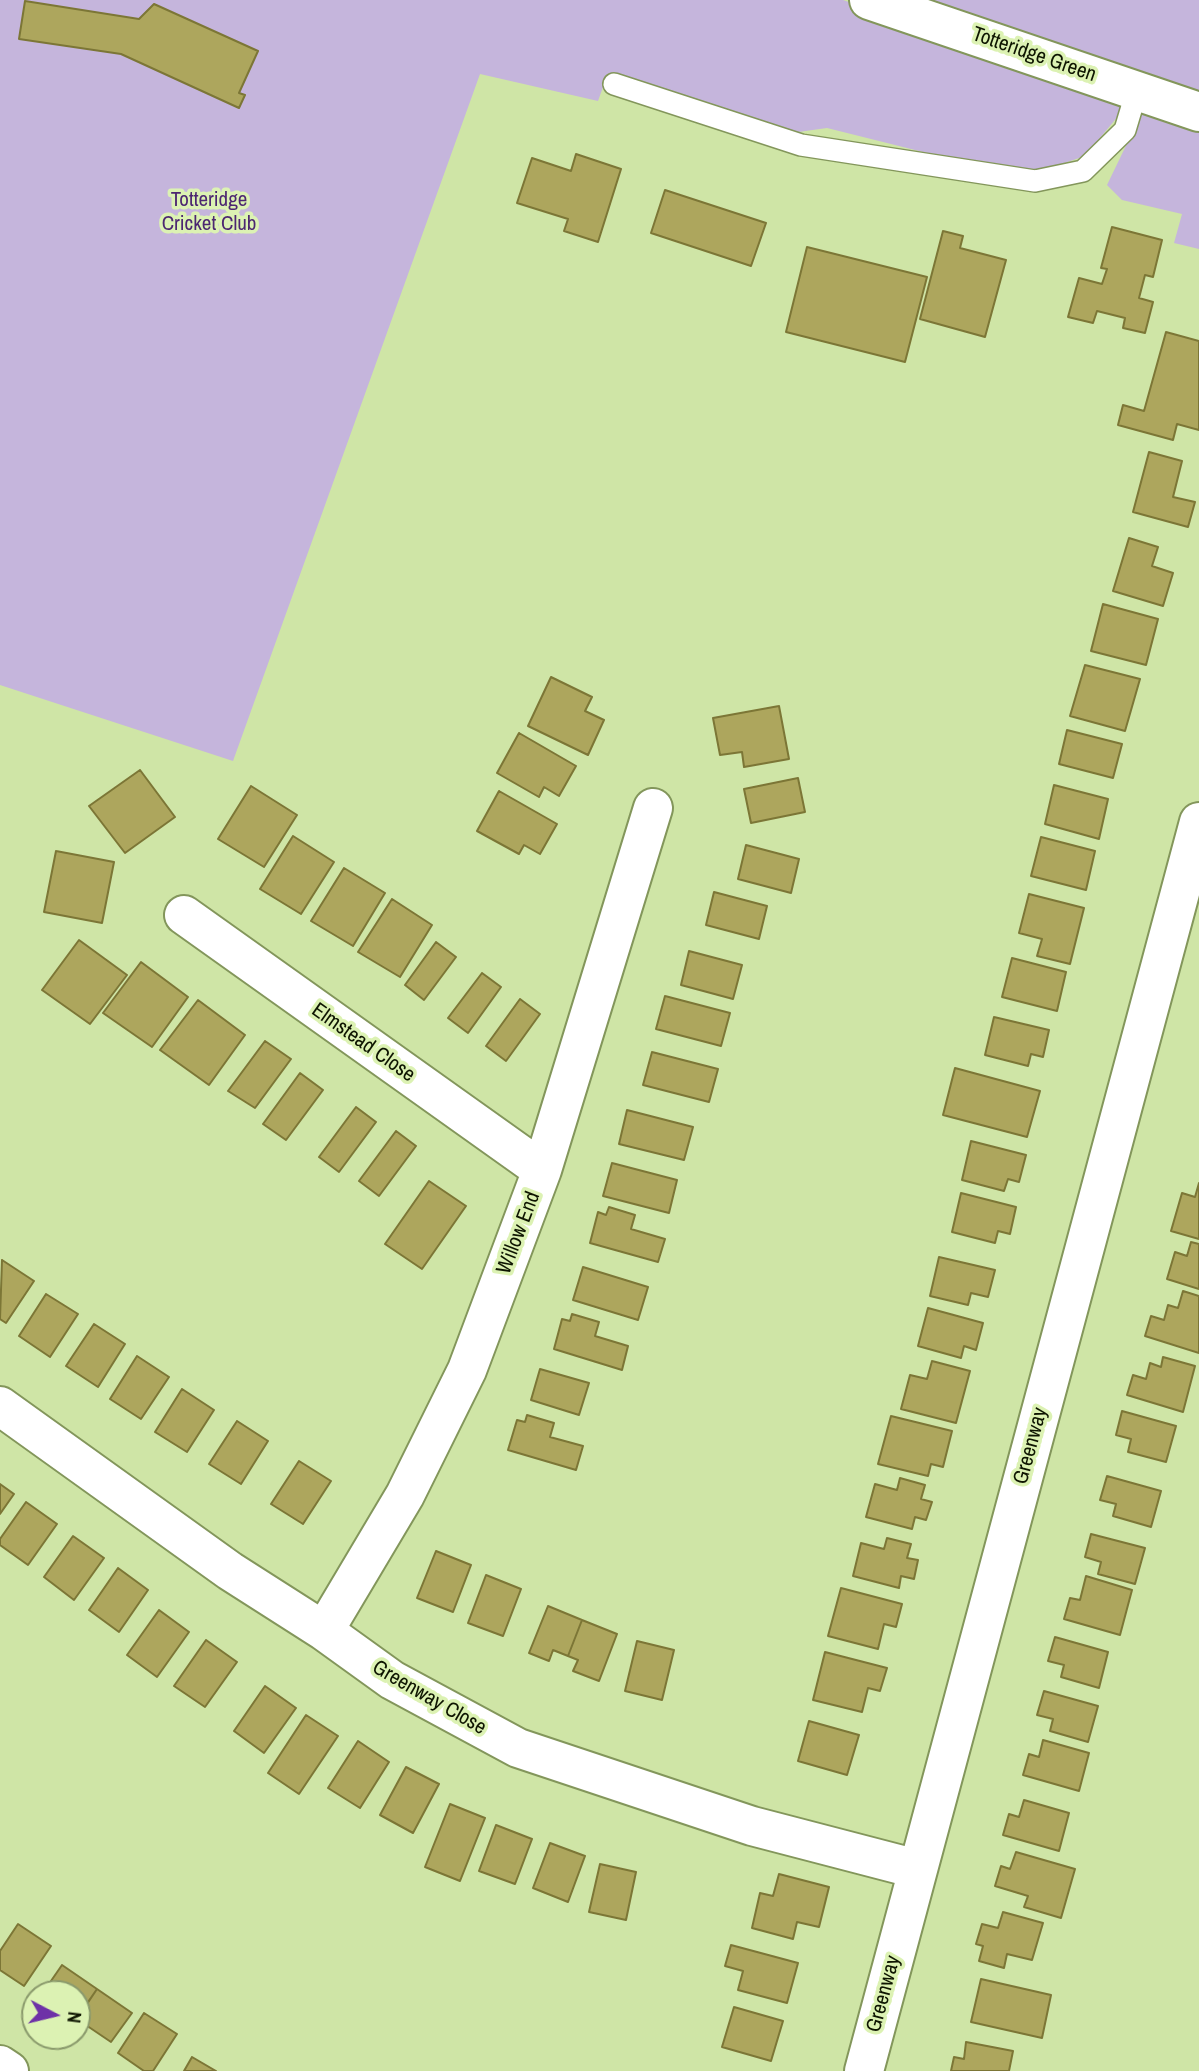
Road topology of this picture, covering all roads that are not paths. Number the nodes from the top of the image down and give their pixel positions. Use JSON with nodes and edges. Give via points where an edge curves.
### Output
{"nodes":[{"id":1,"x":869,"y":0,"type":"edge"},
{"id":2,"x":614,"y":84,"type":"dead end"},
{"id":3,"x":1137,"y":90,"type":"junction"},
{"id":4,"x":1199,"y":112,"type":"edge"},
{"id":5,"x":653,"y":808,"type":"dead end"},
{"id":6,"x":1199,"y":822,"type":"edge"},
{"id":7,"x":184,"y":915,"type":"dead end"},
{"id":8,"x":542,"y":1170,"type":"junction"},
{"id":9,"x":0,"y":1406,"type":"edge"},
{"id":10,"x":324,"y":1631,"type":"junction"},
{"id":11,"x":917,"y":1869,"type":"junction"},
{"id":12,"x":0,"y":2065,"type":"edge"},
{"id":13,"x":9,"y":2071,"type":"edge"},
{"id":14,"x":864,"y":2071,"type":"edge"}],
"edges":[{"from":1,"to":3,"type":"street","name":"Totteridge Green"},
{"from":2,"to":3,"type":"lane","via":[[801,145],[1035,181],[1083,172],[1125,130]]},
{"from":3,"to":4,"type":"street","name":"Totteridge Green"},
{"from":5,"to":8,"type":"street","name":"Willow End"},
{"from":6,"to":11,"type":"street","name":"Greenway"},
{"from":7,"to":8,"type":"street","name":"Elmstead Close"},
{"from":8,"to":10,"type":"street","name":"Willow End","via":[[467,1370],[405,1495]]},
{"from":9,"to":10,"type":"street","name":"Greenway Close","via":[[230,1571]]},
{"from":10,"to":11,"type":"street","name":"Greenway Close","via":[[392,1680],[518,1748],[752,1826]]},
{"from":11,"to":14,"type":"street","name":"Greenway"},
{"from":12,"to":13,"type":"street"}]}
